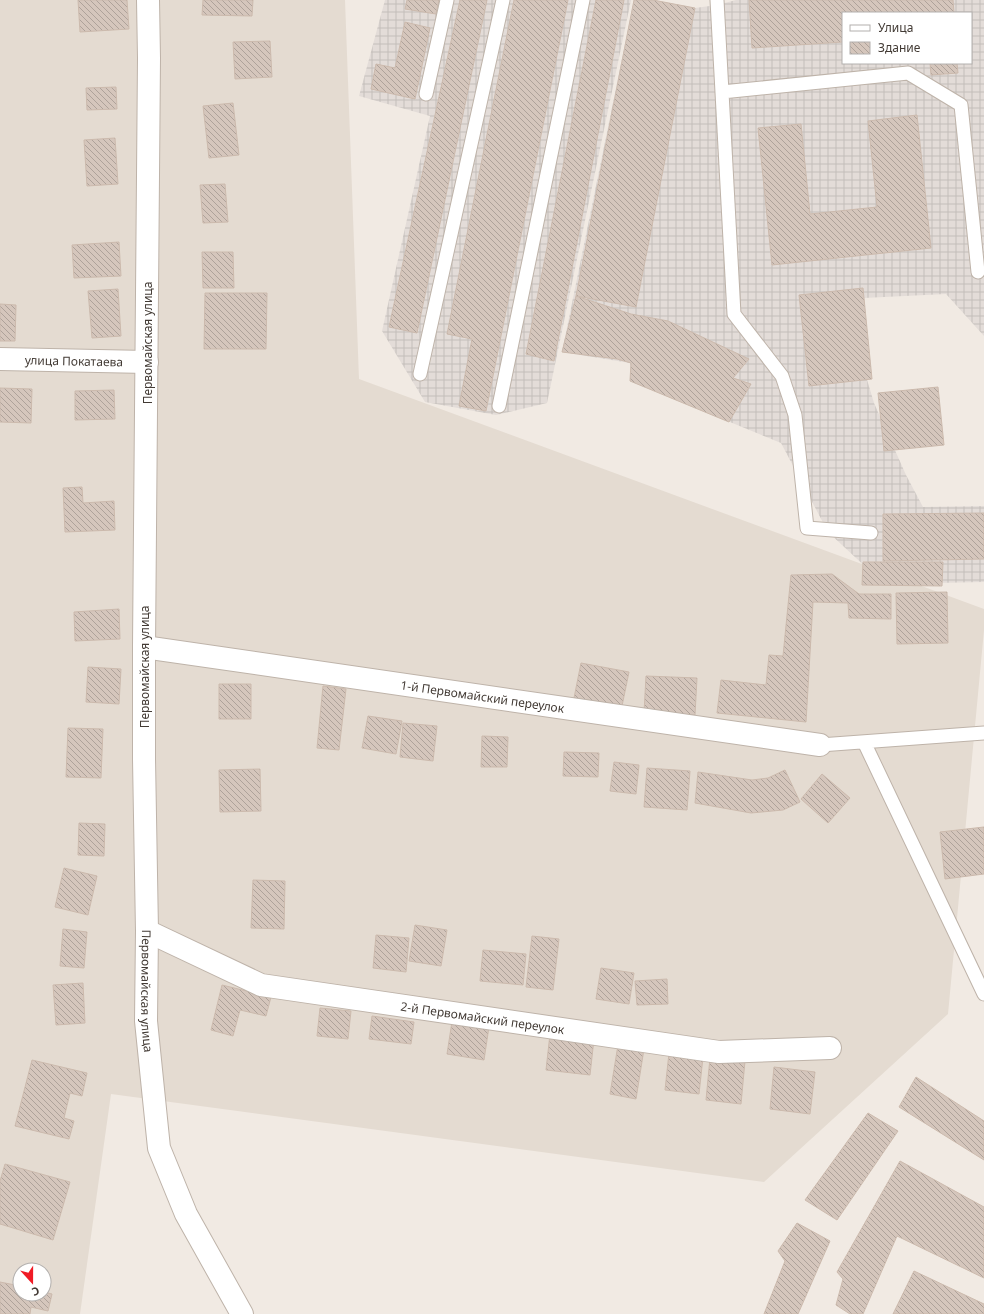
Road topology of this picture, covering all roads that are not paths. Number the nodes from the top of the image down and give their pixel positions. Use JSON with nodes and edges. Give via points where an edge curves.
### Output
{"nodes":[{"id":1,"x":148,"y":0,"type":"edge"},
{"id":2,"x":447,"y":0,"type":"edge"},
{"id":3,"x":503,"y":0,"type":"edge"},
{"id":4,"x":583,"y":0,"type":"edge"},
{"id":5,"x":717,"y":0,"type":"edge"},
{"id":6,"x":722,"y":92,"type":"junction"},
{"id":7,"x":426,"y":94,"type":"dead end"},
{"id":8,"x":978,"y":272,"type":"dead end"},
{"id":9,"x":0,"y":359,"type":"edge"},
{"id":10,"x":147,"y":362,"type":"junction"},
{"id":11,"x":420,"y":374,"type":"dead end"},
{"id":12,"x":499,"y":406,"type":"dead end"},
{"id":13,"x":871,"y":533,"type":"dead end"},
{"id":14,"x":144,"y":647,"type":"junction"},
{"id":15,"x":984,"y":733,"type":"edge"},
{"id":16,"x":864,"y":742,"type":"junction"},
{"id":17,"x":820,"y":745,"type":"joint"},
{"id":18,"x":147,"y":931,"type":"junction"},
{"id":19,"x":984,"y":994,"type":"edge"},
{"id":20,"x":830,"y":1048,"type":"dead end"},
{"id":21,"x":242,"y":1314,"type":"edge"}],
"edges":[{"from":1,"to":10,"type":"street","name":"Первомайская улица","via":[[150,58]]},
{"from":2,"to":7,"type":"lane"},
{"from":3,"to":11,"type":"lane"},
{"from":4,"to":12,"type":"lane"},
{"from":5,"to":6,"type":"lane"},
{"from":6,"to":8,"type":"lane","via":[[908,73],[961,105]]},
{"from":6,"to":13,"type":"lane","via":[[734,314],[782,376],[795,415],[807,528]]},
{"from":9,"to":10,"type":"street","name":"улица Покатаева"},
{"from":10,"to":14,"type":"street","name":"Первомайская улица"},
{"from":14,"to":17,"type":"street","name":"1-й Первомайский переулок"},
{"from":14,"to":18,"type":"street","name":"Первомайская улица"},
{"from":15,"to":16,"type":"lane"},
{"from":16,"to":17,"type":"lane"},
{"from":16,"to":19,"type":"lane"},
{"from":18,"to":20,"type":"street","name":"2-й Первомайский переулок","via":[[262,985],[719,1052]]},
{"from":18,"to":21,"type":"street","name":"Первомайская улица","via":[[146,1021],[159,1148],[186,1214]]}]}
